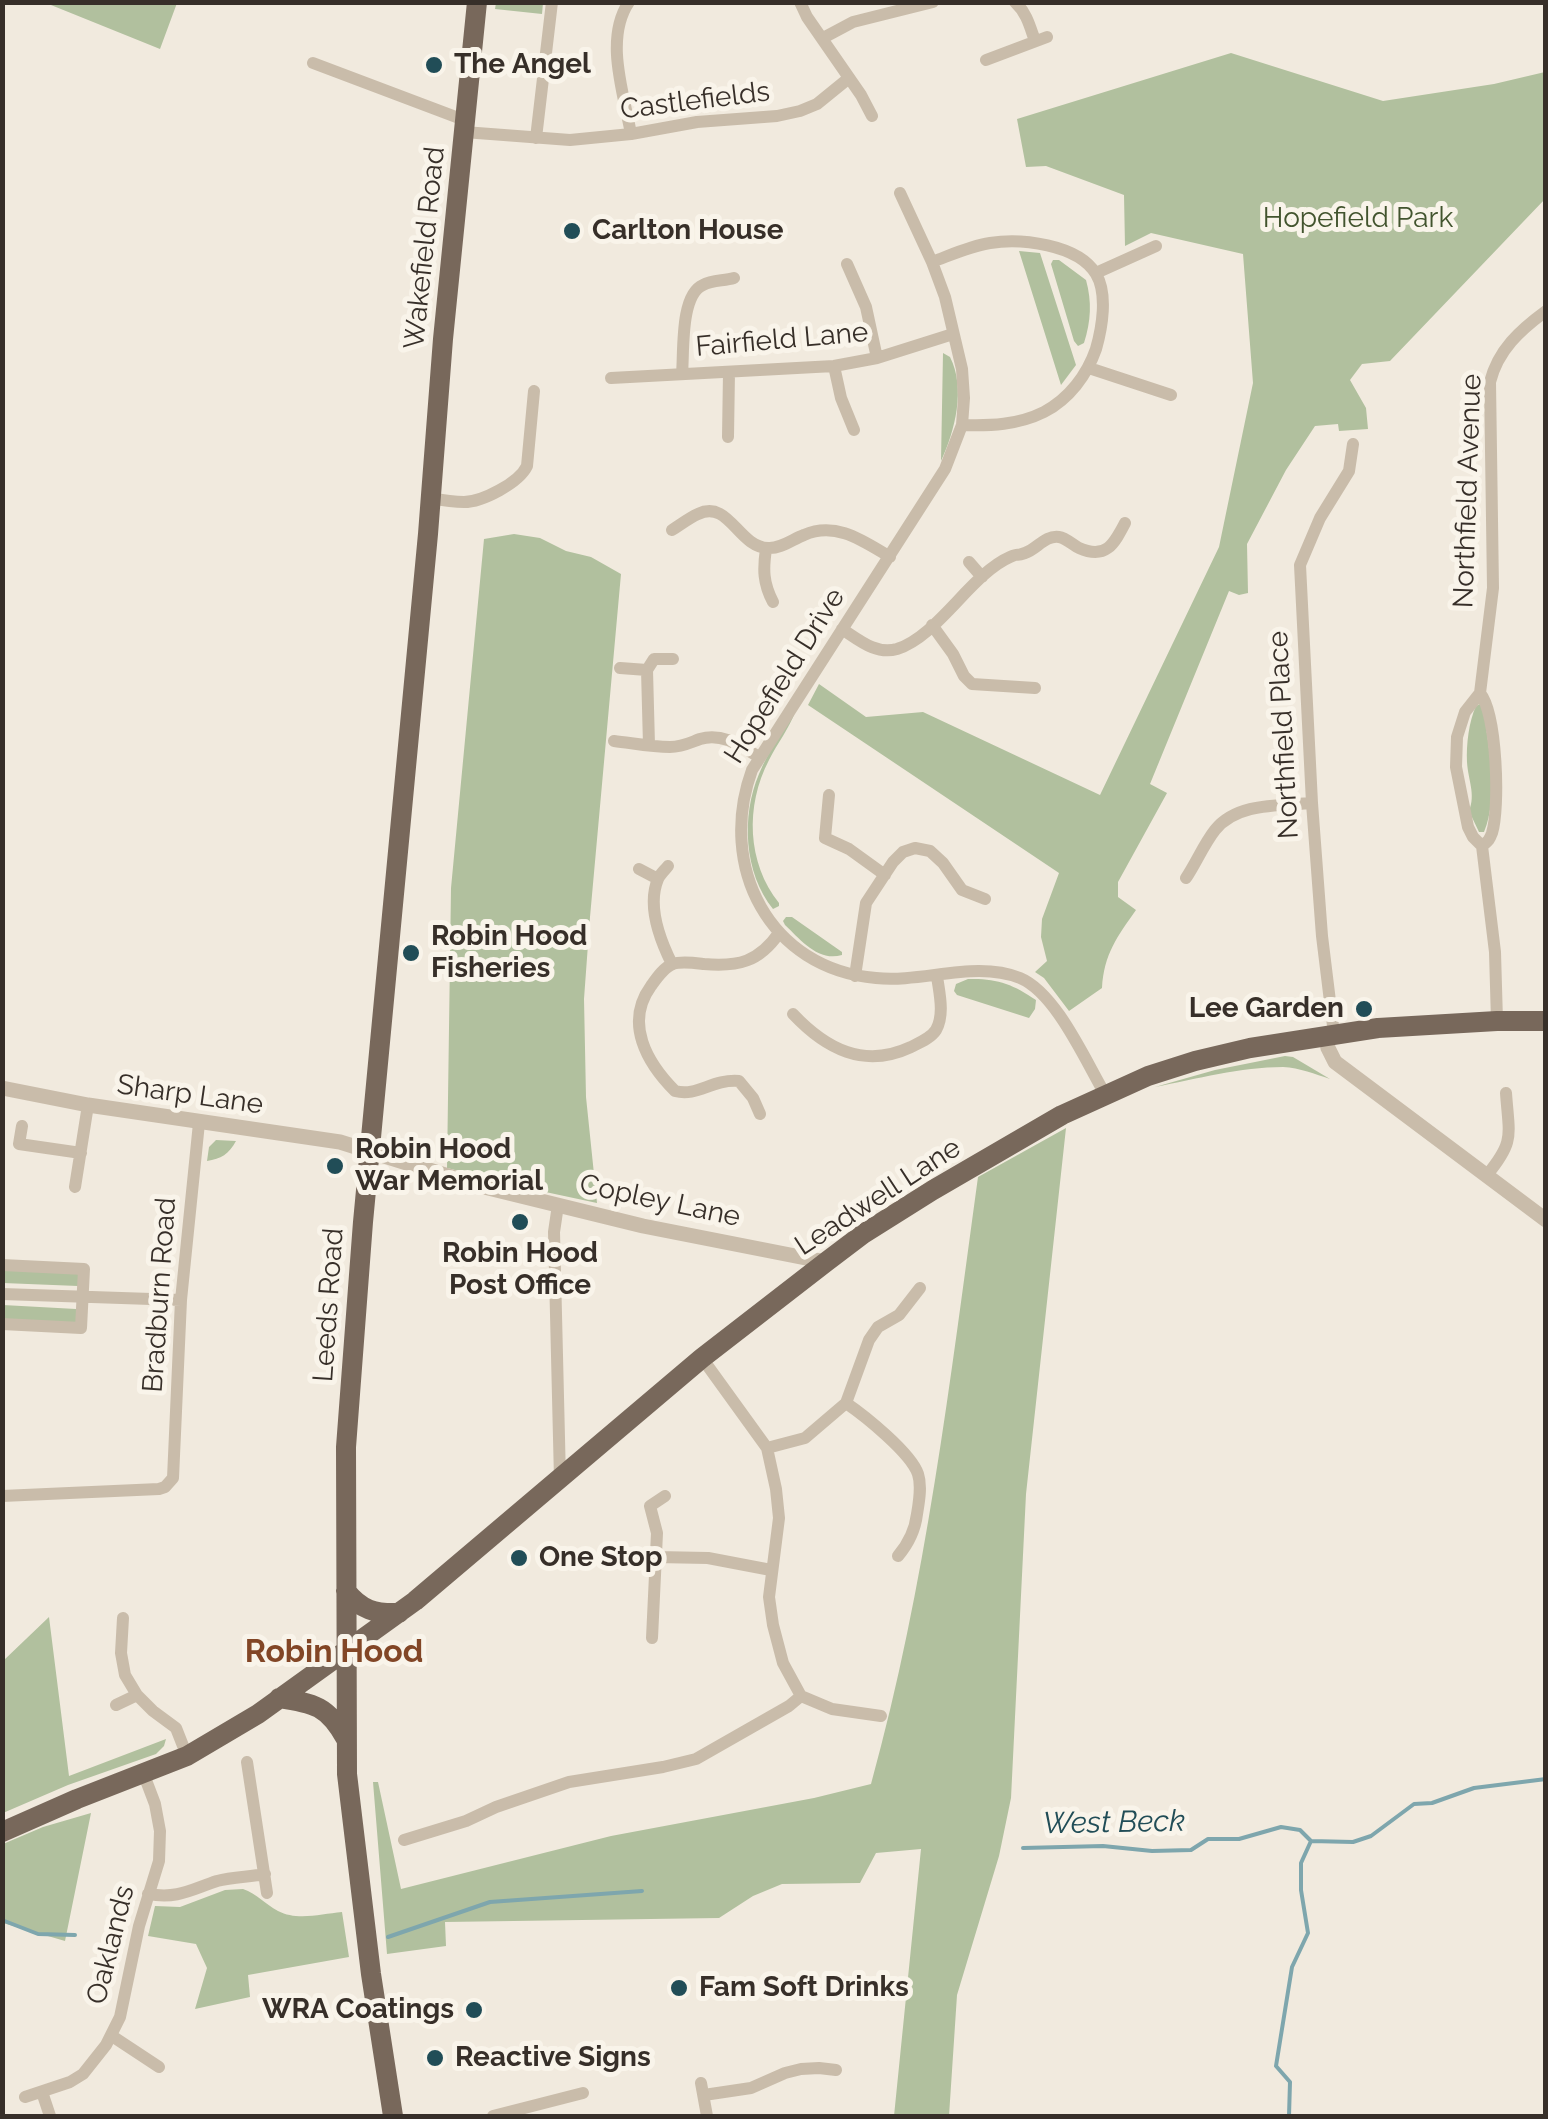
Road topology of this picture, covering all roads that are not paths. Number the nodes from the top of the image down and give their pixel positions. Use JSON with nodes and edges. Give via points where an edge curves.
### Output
{"nodes":[{"id":1,"x":478,"y":2,"type":"edge"},
{"id":2,"x":552,"y":2,"type":"edge"},
{"id":3,"x":800,"y":2,"type":"edge"},
{"id":4,"x":934,"y":2,"type":"edge"},
{"id":5,"x":1016,"y":2,"type":"edge"},
{"id":6,"x":627,"y":3,"type":"edge"},
{"id":7,"x":823,"y":38,"type":"junction"},
{"id":8,"x":986,"y":60,"type":"dead end"},
{"id":9,"x":313,"y":63,"type":"dead end"},
{"id":10,"x":849,"y":78,"type":"junction"},
{"id":11,"x":872,"y":116,"type":"dead end"},
{"id":12,"x":464,"y":126,"type":"junction"},
{"id":13,"x":631,"y":134,"type":"junction"},
{"id":14,"x":536,"y":138,"type":"junction"},
{"id":15,"x":900,"y":193,"type":"dead end"},
{"id":16,"x":1156,"y":246,"type":"dead end"},
{"id":17,"x":932,"y":262,"type":"junction"},
{"id":18,"x":847,"y":264,"type":"dead end"},
{"id":19,"x":1096,"y":274,"type":"junction"},
{"id":20,"x":734,"y":278,"type":"dead end"},
{"id":21,"x":1546,"y":311,"type":"edge"},
{"id":22,"x":953,"y":334,"type":"junction"},
{"id":23,"x":877,"y":358,"type":"junction"},
{"id":24,"x":834,"y":366,"type":"junction"},
{"id":25,"x":1089,"y":368,"type":"junction"},
{"id":26,"x":728,"y":372,"type":"junction"},
{"id":27,"x":682,"y":374,"type":"junction"},
{"id":28,"x":611,"y":378,"type":"dead end"},
{"id":29,"x":534,"y":391,"type":"dead end"},
{"id":30,"x":1172,"y":395,"type":"dead end"},
{"id":31,"x":962,"y":426,"type":"junction"},
{"id":32,"x":854,"y":430,"type":"dead end"},
{"id":33,"x":728,"y":438,"type":"dead end"},
{"id":34,"x":1353,"y":444,"type":"dead end"},
{"id":35,"x":430,"y":498,"type":"junction"},
{"id":36,"x":1126,"y":523,"type":"dead end"},
{"id":37,"x":672,"y":530,"type":"dead end"},
{"id":38,"x":766,"y":548,"type":"junction"},
{"id":39,"x":890,"y":556,"type":"junction"},
{"id":40,"x":969,"y":562,"type":"dead end"},
{"id":41,"x":982,"y":577,"type":"junction"},
{"id":42,"x":772,"y":602,"type":"dead end"},
{"id":43,"x":932,"y":625,"type":"junction"},
{"id":44,"x":842,"y":629,"type":"junction"},
{"id":45,"x":665,"y":653,"type":"dead end"},
{"id":46,"x":620,"y":668,"type":"dead end"},
{"id":47,"x":647,"y":670,"type":"junction"},
{"id":48,"x":1035,"y":688,"type":"dead end"},
{"id":49,"x":1480,"y":693,"type":"junction"},
{"id":50,"x":614,"y":741,"type":"dead end"},
{"id":51,"x":649,"y":745,"type":"junction"},
{"id":52,"x":759,"y":757,"type":"junction"},
{"id":53,"x":829,"y":795,"type":"dead end"},
{"id":54,"x":1312,"y":803,"type":"junction"},
{"id":55,"x":1482,"y":846,"type":"junction"},
{"id":56,"x":668,"y":866,"type":"dead end"},
{"id":57,"x":639,"y":869,"type":"dead end"},
{"id":58,"x":885,"y":875,"type":"junction"},
{"id":59,"x":1186,"y":878,"type":"dead end"},
{"id":60,"x":658,"y":879,"type":"junction"},
{"id":61,"x":985,"y":899,"type":"dead end"},
{"id":62,"x":779,"y":932,"type":"junction"},
{"id":63,"x":672,"y":964,"type":"junction"},
{"id":64,"x":855,"y":976,"type":"junction"},
{"id":65,"x":937,"y":976,"type":"junction"},
{"id":66,"x":793,"y":1014,"type":"dead end"},
{"id":67,"x":1497,"y":1021,"type":"junction"},
{"id":68,"x":1546,"y":1021,"type":"edge"},
{"id":69,"x":810,"y":1032,"type":"junction"},
{"id":70,"x":1330,"y":1034,"type":"junction"},
{"id":71,"x":801,"y":1045,"type":"dead end"},
{"id":72,"x":2,"y":1088,"type":"edge"},
{"id":73,"x":1506,"y":1093,"type":"dead end"},
{"id":74,"x":1104,"y":1094,"type":"junction"},
{"id":75,"x":88,"y":1105,"type":"junction"},
{"id":76,"x":760,"y":1114,"type":"dead end"},
{"id":77,"x":199,"y":1122,"type":"junction"},
{"id":78,"x":22,"y":1126,"type":"dead end"},
{"id":79,"x":370,"y":1150,"type":"junction"},
{"id":80,"x":80,"y":1153,"type":"junction"},
{"id":81,"x":1487,"y":1175,"type":"junction"},
{"id":82,"x":75,"y":1187,"type":"dead end"},
{"id":83,"x":558,"y":1204,"type":"junction"},
{"id":84,"x":1546,"y":1220,"type":"edge"},
{"id":85,"x":826,"y":1262,"type":"junction"},
{"id":86,"x":2,"y":1265,"type":"edge"},
{"id":87,"x":920,"y":1288,"type":"dead end"},
{"id":88,"x":2,"y":1294,"type":"edge"},
{"id":89,"x":82,"y":1297,"type":"junction"},
{"id":90,"x":182,"y":1300,"type":"junction"},
{"id":91,"x":2,"y":1324,"type":"edge"},
{"id":92,"x":702,"y":1358,"type":"junction"},
{"id":93,"x":846,"y":1402,"type":"junction"},
{"id":94,"x":767,"y":1448,"type":"junction"},
{"id":95,"x":560,"y":1479,"type":"junction"},
{"id":96,"x":2,"y":1496,"type":"edge"},
{"id":97,"x":665,"y":1496,"type":"dead end"},
{"id":98,"x":898,"y":1556,"type":"dead end"},
{"id":99,"x":656,"y":1558,"type":"junction"},
{"id":100,"x":770,"y":1570,"type":"junction"},
{"id":101,"x":346,"y":1591,"type":"junction"},
{"id":102,"x":399,"y":1612,"type":"junction"},
{"id":103,"x":124,"y":1618,"type":"dead end"},
{"id":104,"x":652,"y":1638,"type":"dead end"},
{"id":105,"x":346,"y":1651,"type":"junction"},
{"id":106,"x":137,"y":1695,"type":"junction"},
{"id":107,"x":802,"y":1696,"type":"junction"},
{"id":108,"x":280,"y":1698,"type":"junction"},
{"id":109,"x":116,"y":1704,"type":"dead end"},
{"id":110,"x":881,"y":1716,"type":"dead end"},
{"id":111,"x":346,"y":1740,"type":"junction"},
{"id":112,"x":186,"y":1756,"type":"junction"},
{"id":113,"x":247,"y":1762,"type":"dead end"},
{"id":114,"x":144,"y":1775,"type":"junction"},
{"id":115,"x":2,"y":1832,"type":"edge"},
{"id":116,"x":404,"y":1840,"type":"dead end"},
{"id":117,"x":265,"y":1874,"type":"junction"},
{"id":118,"x":148,"y":1894,"type":"junction"},
{"id":119,"x":267,"y":1894,"type":"dead end"},
{"id":120,"x":112,"y":2036,"type":"junction"},
{"id":121,"x":159,"y":2067,"type":"dead end"},
{"id":122,"x":836,"y":2070,"type":"dead end"},
{"id":123,"x":42,"y":2092,"type":"junction"},
{"id":124,"x":583,"y":2093,"type":"dead end"},
{"id":125,"x":25,"y":2097,"type":"dead end"},
{"id":126,"x":531,"y":2112,"type":"edge"},
{"id":127,"x":50,"y":2116,"type":"edge"},
{"id":128,"x":393,"y":2116,"type":"edge"},
{"id":129,"x":493,"y":2116,"type":"edge"},
{"id":130,"x":707,"y":2116,"type":"edge"}],
"edges":[{"from":1,"to":12,"type":"main road","name":"Wakefield Road"},
{"from":2,"to":14,"type":"street"},
{"from":3,"to":7,"type":"street"},
{"from":4,"to":7,"type":"street","via":[[853,22]]},
{"from":5,"to":8,"type":"street","via":[[1041,39]]},
{"from":6,"to":13,"type":"street","via":[[617,57]]},
{"from":7,"to":10,"type":"street"},
{"from":9,"to":12,"type":"street","name":"Castlefields"},
{"from":10,"to":11,"type":"street"},
{"from":10,"to":13,"type":"street","name":"Castlefields","via":[[800,111]]},
{"from":12,"to":14,"type":"street","name":"Castlefields"},
{"from":12,"to":35,"type":"main road","name":"Wakefield Road"},
{"from":13,"to":14,"type":"street","name":"Castlefields"},
{"from":15,"to":17,"type":"street","name":"Hopefield Drive"},
{"from":16,"to":19,"type":"street"},
{"from":17,"to":19,"type":"street","via":[[1014,240],[1067,252]]},
{"from":17,"to":22,"type":"street","name":"Hopefield Drive"},
{"from":18,"to":23,"type":"street","via":[[866,307]]},
{"from":19,"to":25,"type":"street","via":[[1102,317]]},
{"from":20,"to":27,"type":"street","via":[[693,292]]},
{"from":21,"to":49,"type":"street","name":"Northfield Avenue","via":[[1506,346],[1490,382],[1493,588]]},
{"from":22,"to":23,"type":"street","name":"Fairfield Lane"},
{"from":22,"to":31,"type":"street","name":"Hopefield Drive","via":[[962,369]]},
{"from":23,"to":24,"type":"street","name":"Fairfield Lane"},
{"from":24,"to":26,"type":"street","name":"Fairfield Lane"},
{"from":24,"to":32,"type":"street"},
{"from":25,"to":30,"type":"street"},
{"from":25,"to":31,"type":"street","via":[[1046,411],[1020,421]]},
{"from":26,"to":27,"type":"street","name":"Fairfield Lane"},
{"from":26,"to":33,"type":"street"},
{"from":27,"to":28,"type":"street","name":"Fairfield Lane"},
{"from":29,"to":35,"type":"street","via":[[524,474],[476,500]]},
{"from":31,"to":39,"type":"street","name":"Hopefield Drive","via":[[945,468]]},
{"from":34,"to":54,"type":"street","name":"Northfield Place","via":[[1348,471],[1300,565]]},
{"from":35,"to":79,"type":"main road","name":"Leeds Road"},
{"from":36,"to":41,"type":"street","via":[[1110,548],[1084,550],[1053,537]]},
{"from":37,"to":38,"type":"street","via":[[697,514],[720,512]]},
{"from":38,"to":39,"type":"street","via":[[825,529]]},
{"from":38,"to":42,"type":"street","via":[[763,575]]},
{"from":39,"to":44,"type":"street","name":"Hopefield Drive"},
{"from":40,"to":41,"type":"street"},
{"from":41,"to":43,"type":"street"},
{"from":43,"to":44,"type":"street","via":[[892,651]]},
{"from":43,"to":48,"type":"street","via":[[972,684]]},
{"from":44,"to":52,"type":"street","name":"Hopefield Drive"},
{"from":45,"to":47,"type":"street"},
{"from":46,"to":47,"type":"street"},
{"from":47,"to":51,"type":"street"},
{"from":49,"to":55,"type":"street","name":"Northfield Avenue","via":[[1490,715],[1495,770],[1491,836]]},
{"from":49,"to":55,"type":"street","name":"Northfield Avenue","via":[[1465,712],[1456,767],[1468,827]]},
{"from":50,"to":51,"type":"street"},
{"from":51,"to":52,"type":"street","via":[[688,746],[717,736]]},
{"from":52,"to":62,"type":"street","name":"Hopefield Drive","via":[[745,790],[741,850],[748,885]]},
{"from":53,"to":58,"type":"street","via":[[825,838]]},
{"from":54,"to":59,"type":"street","via":[[1232,815]]},
{"from":54,"to":70,"type":"street","name":"Northfield Place"},
{"from":55,"to":67,"type":"street","name":"Northfield Avenue"},
{"from":56,"to":60,"type":"street"},
{"from":57,"to":60,"type":"street"},
{"from":58,"to":61,"type":"street","via":[[903,852],[930,851],[962,890]]},
{"from":58,"to":64,"type":"street","via":[[862,916]]},
{"from":60,"to":63,"type":"street","via":[[657,924]]},
{"from":62,"to":63,"type":"street","via":[[756,958],[738,964]]},
{"from":62,"to":64,"type":"street","name":"Hopefield Drive","via":[[808,956]]},
{"from":63,"to":76,"type":"street","via":[[640,1010],[642,1045],[651,1063],[684,1093],[739,1081]]},
{"from":64,"to":65,"type":"street","name":"Hopefield Drive"},
{"from":65,"to":69,"type":"street","via":[[935,1032],[907,1049],[872,1058],[848,1054]]},
{"from":65,"to":74,"type":"street","name":"Hopefield Drive","via":[[1000,973],[1036,987]]},
{"from":66,"to":69,"type":"street"},
{"from":67,"to":68,"type":"main road","name":"Leadwell Lane"},
{"from":67,"to":70,"type":"main road","name":"Leadwell Lane"},
{"from":69,"to":71,"type":"street"},
{"from":70,"to":74,"type":"main road","name":"Leadwell Lane","via":[[1194,1061]]},
{"from":70,"to":81,"type":"street","via":[[1335,1062]]},
{"from":72,"to":75,"type":"street","name":"Sharp Lane"},
{"from":73,"to":81,"type":"street","via":[[1506,1152]]},
{"from":74,"to":85,"type":"main road","name":"Leadwell Lane","via":[[933,1190]]},
{"from":75,"to":77,"type":"street","name":"Sharp Lane"},
{"from":75,"to":80,"type":"street"},
{"from":77,"to":79,"type":"street","name":"Sharp Lane"},
{"from":77,"to":90,"type":"street","name":"Bradburn Road"},
{"from":78,"to":80,"type":"street","via":[[19,1144]]},
{"from":79,"to":83,"type":"street","name":"Copley Lane"},
{"from":79,"to":101,"type":"main road","name":"Leeds Road","via":[[346,1446]]},
{"from":80,"to":82,"type":"street"},
{"from":81,"to":84,"type":"street"},
{"from":83,"to":85,"type":"street","name":"Copley Lane"},
{"from":83,"to":95,"type":"street"},
{"from":85,"to":92,"type":"main road","name":"Leadwell Lane"},
{"from":86,"to":89,"type":"street","via":[[84,1268]]},
{"from":87,"to":93,"type":"street","via":[[869,1340]]},
{"from":88,"to":89,"type":"street"},
{"from":89,"to":90,"type":"street"},
{"from":89,"to":91,"type":"street","via":[[81,1328]]},
{"from":90,"to":96,"type":"street","name":"Bradburn Road","via":[[170,1483],[159,1490]]},
{"from":92,"to":94,"type":"street"},
{"from":92,"to":95,"type":"main road","name":"Leadwell Lane"},
{"from":93,"to":94,"type":"street","via":[[805,1438]]},
{"from":93,"to":98,"type":"street","via":[[919,1476],[916,1522]]},
{"from":94,"to":100,"type":"street","via":[[779,1518]]},
{"from":95,"to":102,"type":"main road","name":"Leadwell Lane"},
{"from":97,"to":99,"type":"street","via":[[650,1506]]},
{"from":99,"to":100,"type":"street","via":[[708,1558]]},
{"from":99,"to":104,"type":"street"},
{"from":100,"to":107,"type":"street","via":[[772,1625]]},
{"from":101,"to":102,"type":"main road","via":[[368,1611]]},
{"from":101,"to":105,"type":"main road","name":"Leeds Road"},
{"from":102,"to":105,"type":"main road","name":"Leadwell Lane"},
{"from":103,"to":106,"type":"street","via":[[120,1653]]},
{"from":105,"to":108,"type":"main road","name":"Leadwell Lane"},
{"from":105,"to":111,"type":"main road","name":"Leeds Road"},
{"from":106,"to":109,"type":"street"},
{"from":106,"to":112,"type":"street","via":[[176,1728]]},
{"from":107,"to":110,"type":"street","via":[[832,1709]]},
{"from":107,"to":116,"type":"street","via":[[696,1759],[569,1782]]},
{"from":108,"to":111,"type":"main road","via":[[318,1706]]},
{"from":108,"to":112,"type":"main road","name":"Leadwell Lane"},
{"from":111,"to":128,"type":"main road","name":"Leeds Road"},
{"from":112,"to":114,"type":"main road","name":"Leadwell Lane"},
{"from":113,"to":117,"type":"street"},
{"from":114,"to":115,"type":"main road","name":"Leadwell Lane"},
{"from":114,"to":118,"type":"street","name":"Oaklands","via":[[160,1831]]},
{"from":117,"to":118,"type":"street","via":[[167,1897]]},
{"from":117,"to":119,"type":"street"},
{"from":118,"to":120,"type":"street","name":"Oaklands"},
{"from":120,"to":121,"type":"street"},
{"from":120,"to":123,"type":"street","name":"Oaklands","via":[[83,2074]]},
{"from":122,"to":130,"type":"street","via":[[802,2069],[750,2088],[703,2089]]},
{"from":123,"to":125,"type":"street","name":"Oaklands"},
{"from":123,"to":127,"type":"street"},
{"from":124,"to":126,"type":"street"},
{"from":126,"to":129,"type":"street"}]}
